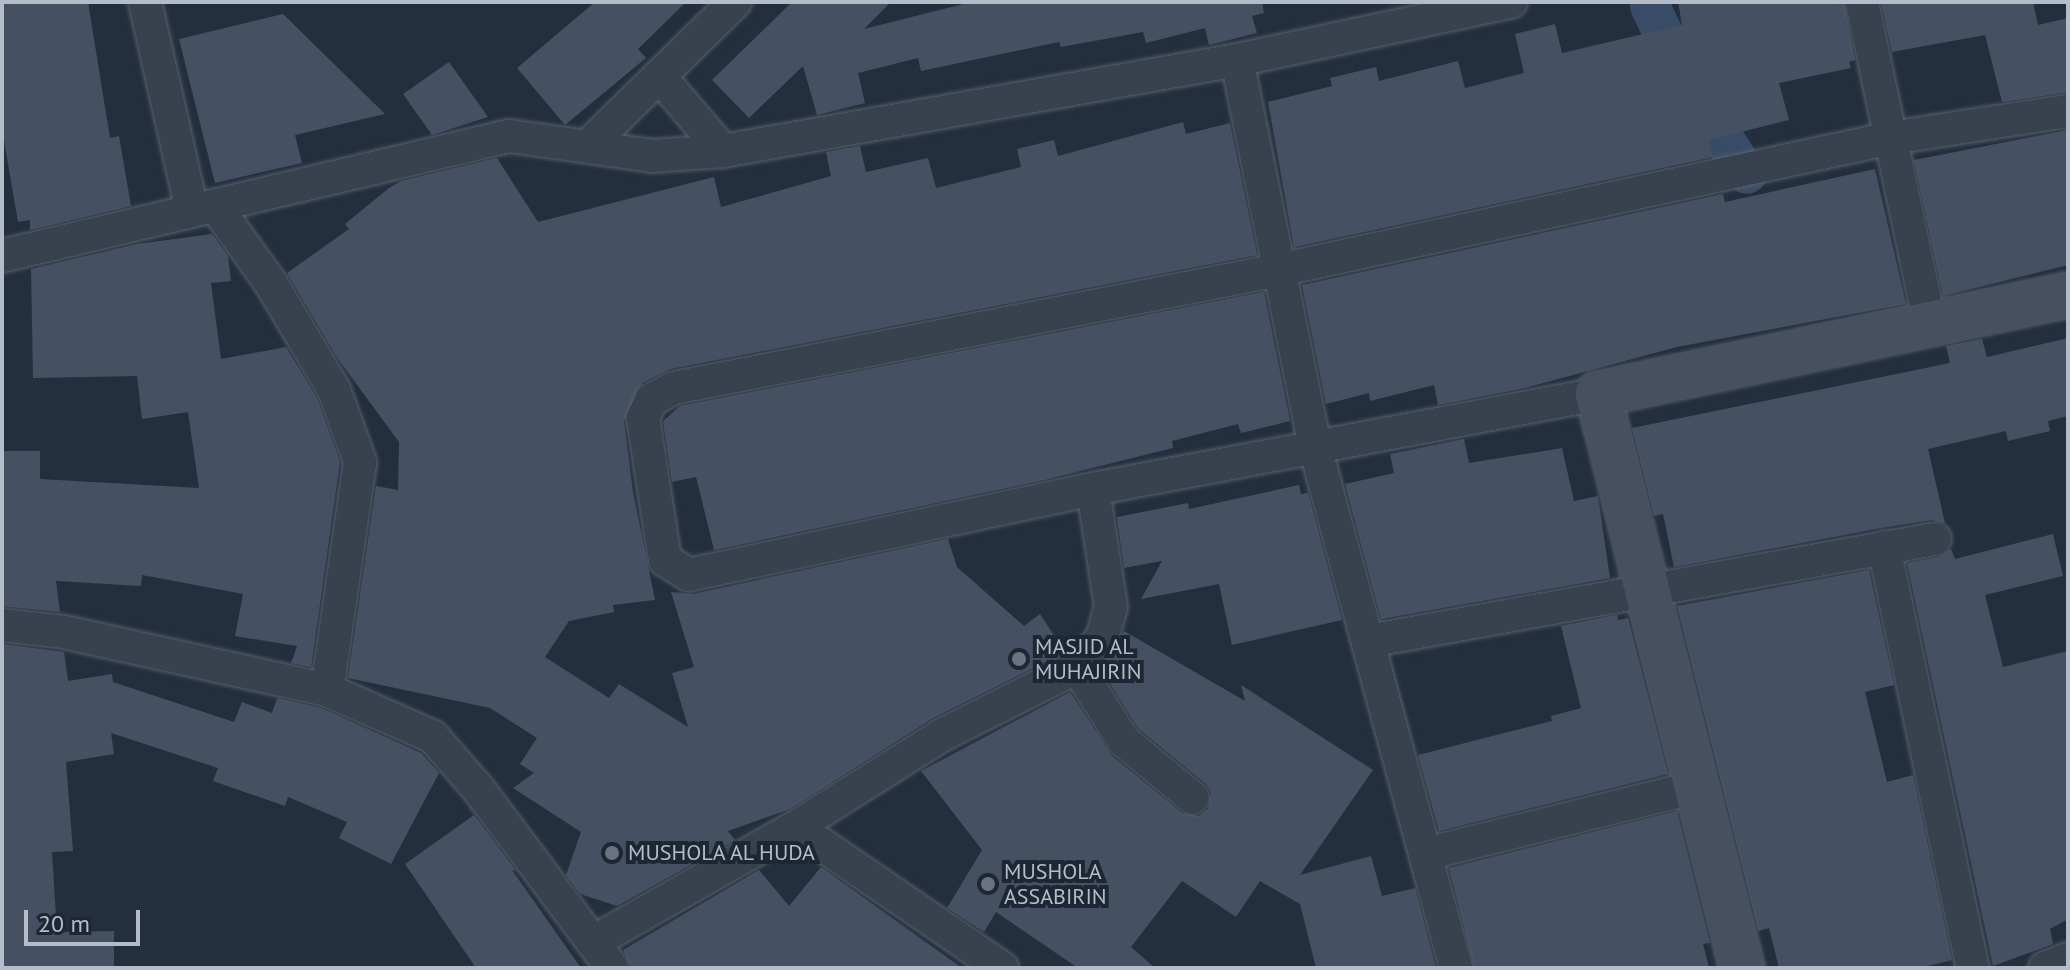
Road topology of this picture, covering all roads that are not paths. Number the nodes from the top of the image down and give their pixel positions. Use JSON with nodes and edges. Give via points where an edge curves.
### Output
{"nodes":[{"id":1,"x":145,"y":2,"type":"edge"},
{"id":2,"x":735,"y":2,"type":"edge"},
{"id":3,"x":1511,"y":2,"type":"edge"},
{"id":4,"x":1862,"y":2,"type":"edge"},
{"id":5,"x":1237,"y":60,"type":"junction"},
{"id":6,"x":659,"y":76,"type":"junction"},
{"id":7,"x":2068,"y":111,"type":"edge"},
{"id":8,"x":1891,"y":138,"type":"junction"},
{"id":9,"x":588,"y":146,"type":"junction"},
{"id":10,"x":723,"y":151,"type":"junction"},
{"id":11,"x":204,"y":209,"type":"junction"},
{"id":12,"x":2,"y":256,"type":"edge"},
{"id":13,"x":1279,"y":270,"type":"junction"},
{"id":14,"x":2068,"y":295,"type":"edge"},
{"id":15,"x":1930,"y":326,"type":"junction"},
{"id":16,"x":1598,"y":394,"type":"junction"},
{"id":17,"x":1315,"y":447,"type":"junction"},
{"id":18,"x":1093,"y":489,"type":"junction"},
{"id":19,"x":1935,"y":539,"type":"dead end"},
{"id":20,"x":1884,"y":547,"type":"junction"},
{"id":21,"x":1646,"y":590,"type":"junction"},
{"id":22,"x":2,"y":625,"type":"edge"},
{"id":23,"x":1368,"y":641,"type":"junction"},
{"id":24,"x":1077,"y":667,"type":"junction"},
{"id":25,"x":327,"y":690,"type":"junction"},
{"id":26,"x":1700,"y":786,"type":"junction"},
{"id":27,"x":1193,"y":798,"type":"dead end"},
{"id":28,"x":796,"y":827,"type":"junction"},
{"id":29,"x":1425,"y":854,"type":"junction"},
{"id":30,"x":595,"y":941,"type":"junction"},
{"id":31,"x":2068,"y":959,"type":"edge"},
{"id":32,"x":612,"y":968,"type":"edge"},
{"id":33,"x":1002,"y":968,"type":"edge"},
{"id":34,"x":1456,"y":968,"type":"edge"},
{"id":35,"x":1742,"y":968,"type":"edge"},
{"id":36,"x":1973,"y":968,"type":"edge"},
{"id":37,"x":2045,"y":968,"type":"edge"}],
"edges":[{"from":1,"to":11,"type":"street"},
{"from":2,"to":6,"type":"street"},
{"from":3,"to":5,"type":"street"},
{"from":4,"to":8,"type":"street"},
{"from":5,"to":10,"type":"street"},
{"from":5,"to":13,"type":"street"},
{"from":6,"to":9,"type":"street"},
{"from":6,"to":10,"type":"street"},
{"from":7,"to":8,"type":"street"},
{"from":8,"to":13,"type":"street"},
{"from":8,"to":15,"type":"street"},
{"from":9,"to":10,"type":"street","via":[[653,156]]},
{"from":9,"to":11,"type":"street","via":[[509,136]]},
{"from":11,"to":12,"type":"street"},
{"from":11,"to":25,"type":"street","via":[[272,285],[334,390],[360,462]]},
{"from":13,"to":17,"type":"street"},
{"from":13,"to":18,"type":"street","via":[[674,388],[659,393],[645,409],[665,560],[689,575]]},
{"from":14,"to":15,"type":"street"},
{"from":15,"to":16,"type":"street"},
{"from":16,"to":17,"type":"street"},
{"from":16,"to":21,"type":"street"},
{"from":17,"to":18,"type":"street"},
{"from":17,"to":23,"type":"street"},
{"from":18,"to":24,"type":"street","via":[[1111,607],[1102,638]]},
{"from":19,"to":20,"type":"street"},
{"from":20,"to":21,"type":"street"},
{"from":20,"to":36,"type":"street"},
{"from":21,"to":23,"type":"street"},
{"from":21,"to":26,"type":"street"},
{"from":22,"to":25,"type":"street","via":[[79,635]]},
{"from":23,"to":29,"type":"street"},
{"from":24,"to":27,"type":"street","via":[[1124,741]]},
{"from":24,"to":28,"type":"street","via":[[942,735]]},
{"from":25,"to":30,"type":"street","via":[[433,737]]},
{"from":26,"to":29,"type":"street"},
{"from":26,"to":35,"type":"street"},
{"from":28,"to":30,"type":"street"},
{"from":28,"to":33,"type":"street"},
{"from":29,"to":34,"type":"street"},
{"from":30,"to":32,"type":"street"},
{"from":31,"to":37,"type":"street"}]}
